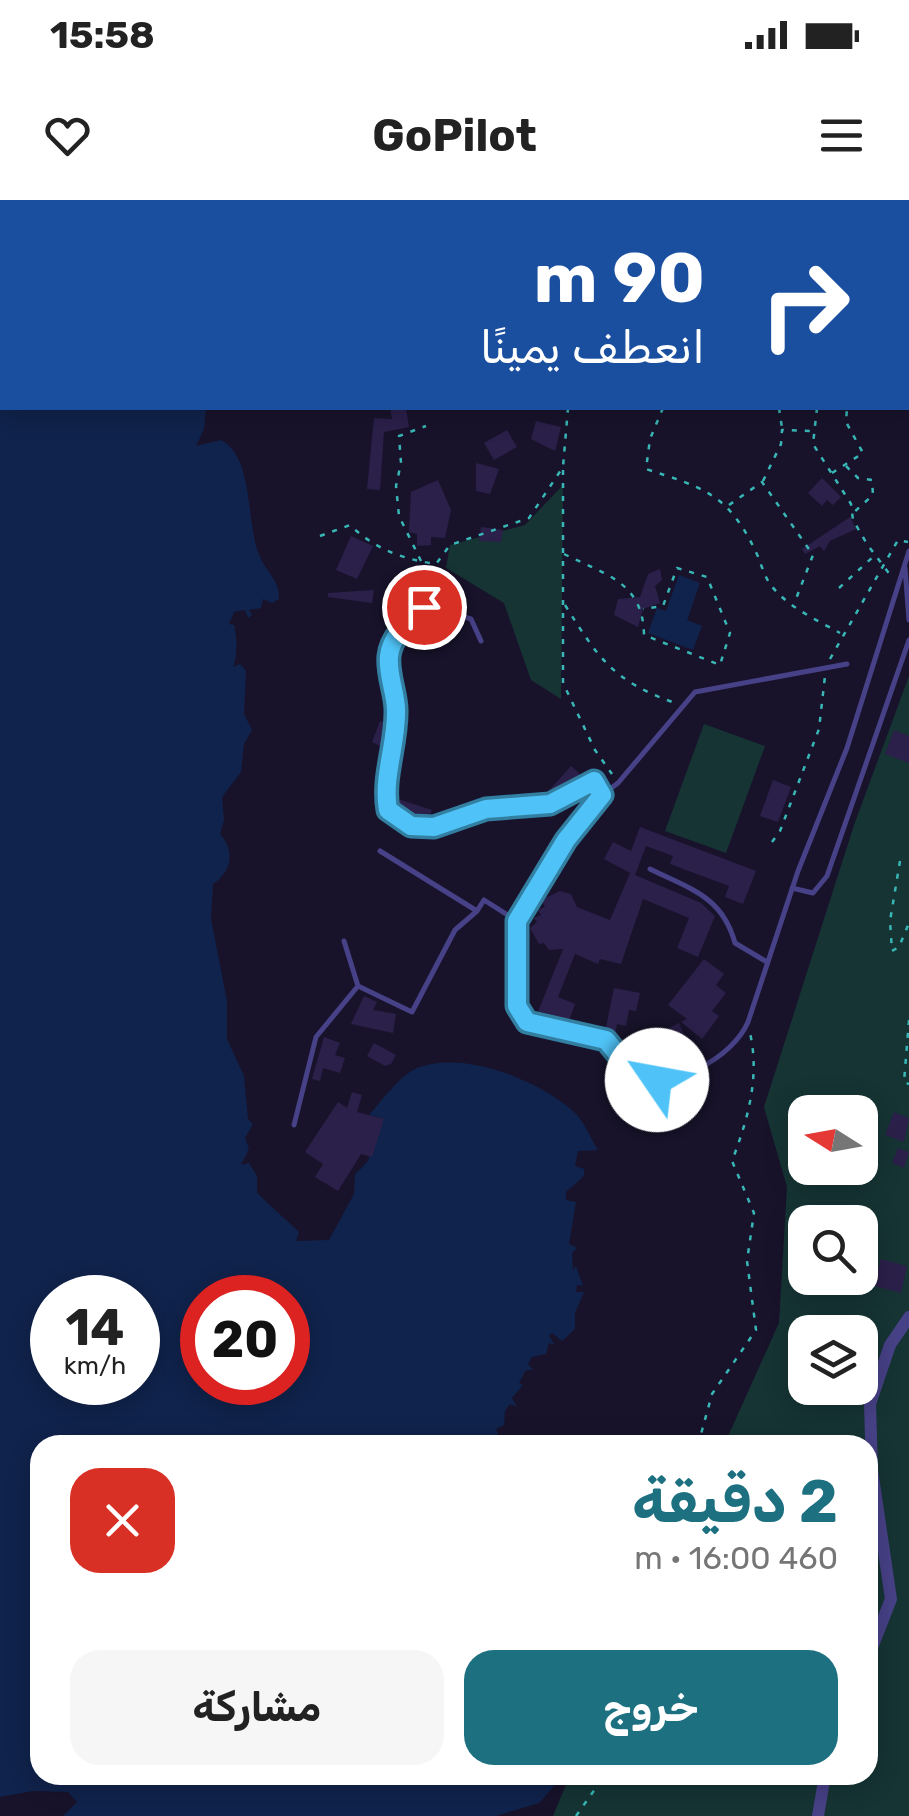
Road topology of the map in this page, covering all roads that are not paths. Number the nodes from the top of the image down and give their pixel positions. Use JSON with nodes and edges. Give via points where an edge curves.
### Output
{"nodes":[{"id":1,"x":909,"y":551,"type":"edge"},
{"id":2,"x":905,"y":564,"type":"junction"},
{"id":3,"x":909,"y":620,"type":"edge"},
{"id":4,"x":909,"y":640,"type":"edge"},
{"id":5,"x":480,"y":642,"type":"dead end"},
{"id":6,"x":847,"y":664,"type":"dead end"},
{"id":7,"x":602,"y":795,"type":"junction"},
{"id":8,"x":380,"y":851,"type":"dead end"},
{"id":9,"x":650,"y":869,"type":"dead end"},
{"id":10,"x":792,"y":888,"type":"junction"},
{"id":11,"x":476,"y":911,"type":"junction"},
{"id":12,"x":517,"y":921,"type":"junction"},
{"id":13,"x":344,"y":941,"type":"dead end"},
{"id":14,"x":768,"y":962,"type":"junction"},
{"id":15,"x":358,"y":986,"type":"junction"},
{"id":16,"x":294,"y":1125,"type":"dead end"},
{"id":17,"x":909,"y":1316,"type":"edge"},
{"id":18,"x":871,"y":1435,"type":"edge"},
{"id":19,"x":878,"y":1509,"type":"edge"},
{"id":20,"x":878,"y":1633,"type":"edge"},
{"id":21,"x":823,"y":1785,"type":"edge"},
{"id":22,"x":818,"y":1816,"type":"edge"}],
"edges":[{"from":1,"to":2,"type":"lane"},
{"from":2,"to":3,"type":"lane"},
{"from":2,"to":10,"type":"lane","via":[[847,748]]},
{"from":4,"to":10,"type":"lane","via":[[827,876],[813,894]]},
{"from":5,"to":7,"type":"lane","via":[[471,618],[438,605],[424,607],[402,628],[388,655],[396,708],[384,790],[388,810],[411,826],[434,827],[486,809],[550,804],[594,781]]},
{"from":6,"to":7,"type":"lane","via":[[695,692]]},
{"from":7,"to":12,"type":"lane"},
{"from":8,"to":11,"type":"lane"},
{"from":9,"to":14,"type":"lane","via":[[704,896],[727,916],[735,943]]},
{"from":10,"to":14,"type":"lane"},
{"from":11,"to":12,"type":"lane","via":[[484,900]]},
{"from":11,"to":15,"type":"lane","via":[[455,930],[412,1012]]},
{"from":12,"to":14,"type":"lane","via":[[517,1006],[527,1022],[606,1040],[632,1072],[657,1080],[690,1071],[741,1039]]},
{"from":13,"to":15,"type":"lane"},
{"from":15,"to":16,"type":"lane","via":[[316,1037]]},
{"from":17,"to":18,"type":"street","via":[[890,1345],[870,1404]]},
{"from":19,"to":20,"type":"street","via":[[892,1599]]},
{"from":21,"to":22,"type":"street"}]}
